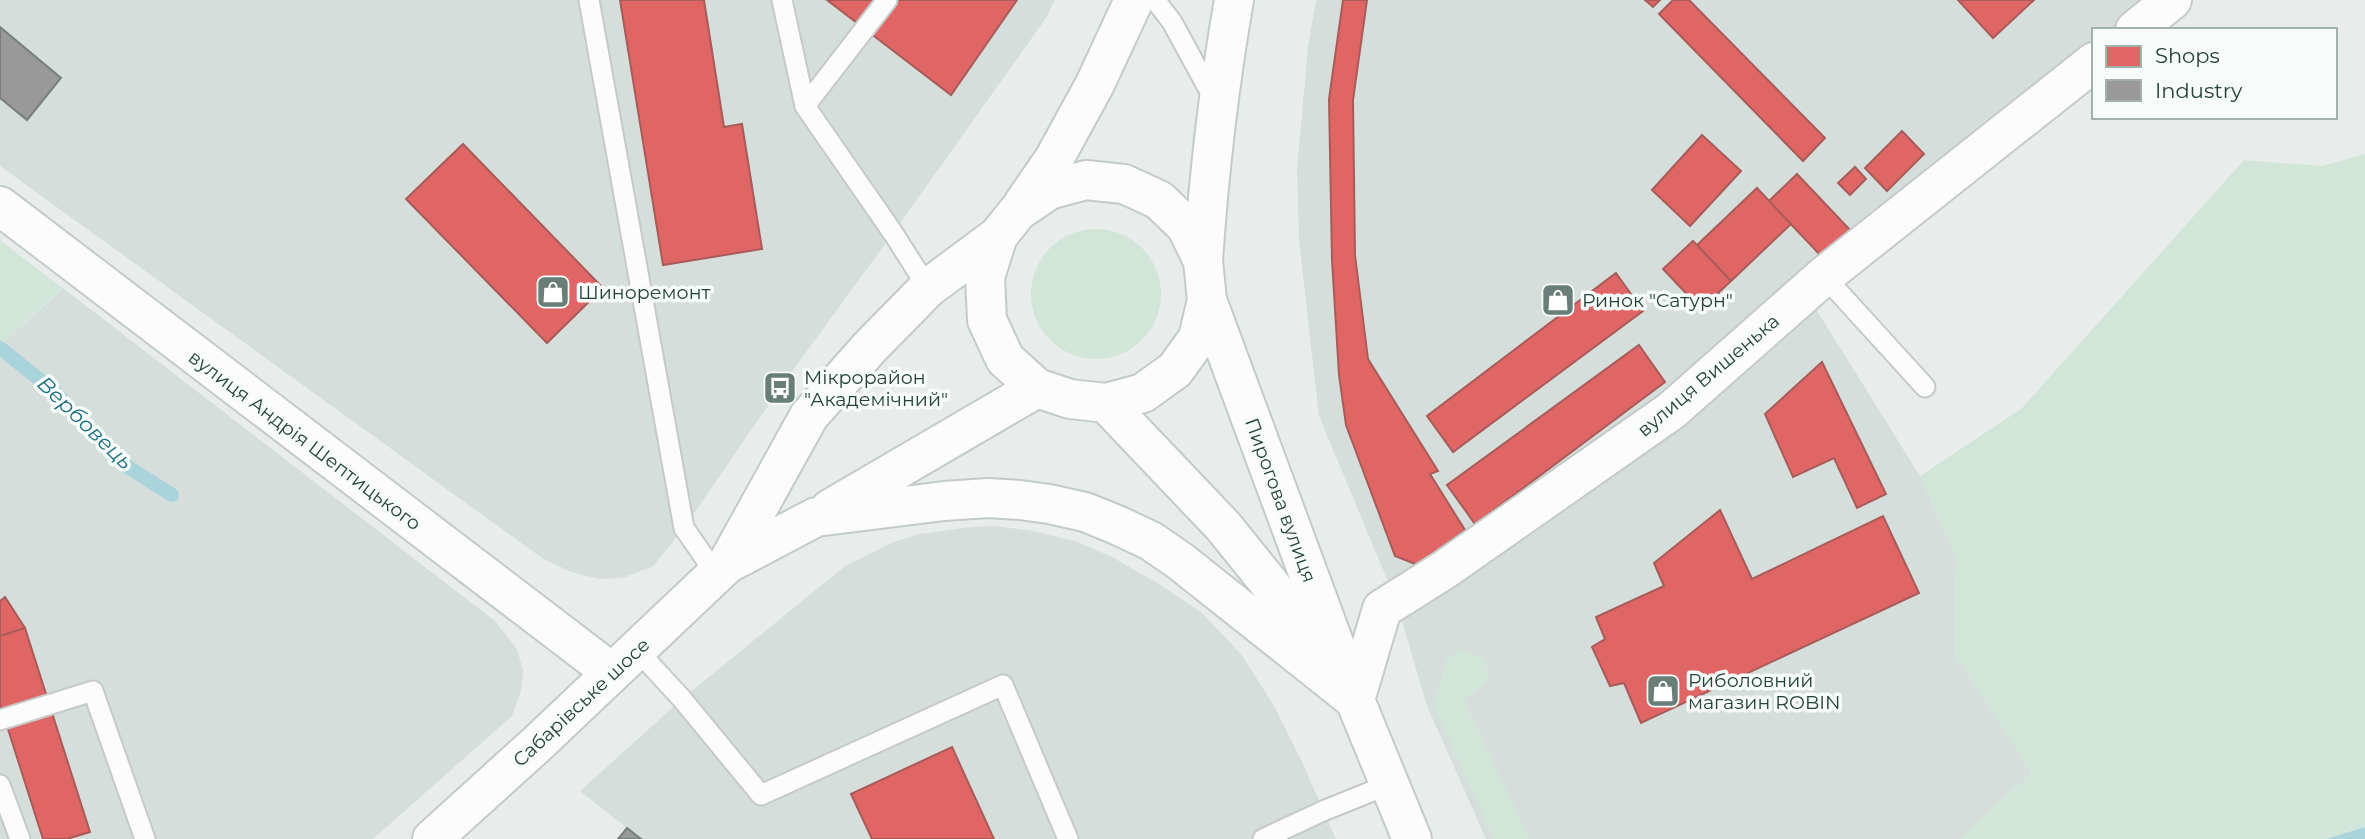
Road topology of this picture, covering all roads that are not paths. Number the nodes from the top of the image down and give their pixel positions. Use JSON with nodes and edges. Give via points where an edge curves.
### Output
{"nodes":[{"id":1,"x":589,"y":0,"type":"edge"},
{"id":2,"x":782,"y":0,"type":"edge"},
{"id":3,"x":887,"y":0,"type":"edge"},
{"id":4,"x":1134,"y":0,"type":"edge"},
{"id":5,"x":1155,"y":0,"type":"edge"},
{"id":6,"x":1234,"y":0,"type":"edge"},
{"id":7,"x":2172,"y":0,"type":"edge"},
{"id":8,"x":2137,"y":28,"type":"edge"},
{"id":9,"x":2092,"y":64,"type":"edge"},
{"id":10,"x":805,"y":106,"type":"junction"},
{"id":11,"x":1218,"y":106,"type":"junction"},
{"id":12,"x":0,"y":206,"type":"edge"},
{"id":13,"x":1008,"y":224,"type":"junction"},
{"id":14,"x":1203,"y":261,"type":"junction"},
{"id":15,"x":1824,"y":276,"type":"junction"},
{"id":16,"x":928,"y":288,"type":"junction"},
{"id":17,"x":1206,"y":300,"type":"junction"},
{"id":18,"x":1925,"y":387,"type":"dead end"},
{"id":19,"x":1037,"y":388,"type":"junction"},
{"id":20,"x":1105,"y":403,"type":"junction"},
{"id":21,"x":816,"y":517,"type":"junction"},
{"id":22,"x":722,"y":569,"type":"junction"},
{"id":23,"x":624,"y":661,"type":"junction"},
{"id":24,"x":1355,"y":700,"type":"junction"},
{"id":25,"x":0,"y":720,"type":"edge"},
{"id":26,"x":1390,"y":783,"type":"junction"},
{"id":27,"x":0,"y":785,"type":"edge"},
{"id":28,"x":20,"y":839,"type":"edge"},
{"id":29,"x":145,"y":839,"type":"edge"},
{"id":30,"x":432,"y":839,"type":"edge"},
{"id":31,"x":1068,"y":839,"type":"edge"},
{"id":32,"x":1263,"y":839,"type":"edge"},
{"id":33,"x":1412,"y":839,"type":"edge"}],
"edges":[{"from":1,"to":22,"type":"lane","via":[[684,528]]},
{"from":2,"to":10,"type":"lane"},
{"from":3,"to":10,"type":"lane"},
{"from":4,"to":13,"type":"street","via":[[1054,159]]},
{"from":5,"to":11,"type":"lane"},
{"from":6,"to":11,"type":"street"},
{"from":7,"to":8,"type":"street"},
{"from":9,"to":15,"type":"street","name":"вулиця Вишенька"},
{"from":10,"to":16,"type":"lane"},
{"from":11,"to":14,"type":"street"},
{"from":12,"to":23,"type":"street","name":"вулиця Андрія Шептицького"},
{"from":13,"to":14,"type":"street","via":[[1049,190],[1086,180],[1124,184],[1159,200],[1177,217]]},
{"from":13,"to":16,"type":"street"},
{"from":13,"to":19,"type":"street","via":[[985,277],[987,320],[1006,359]]},
{"from":14,"to":17,"type":"street"},
{"from":15,"to":18,"type":"lane"},
{"from":15,"to":24,"type":"street","name":"вулиця Вишенька","via":[[1671,411],[1382,609]]},
{"from":16,"to":22,"type":"street","via":[[809,416]]},
{"from":17,"to":20,"type":"street","via":[[1198,338],[1175,370],[1143,393]]},
{"from":17,"to":24,"type":"street","name":"Пирогова вулиця"},
{"from":19,"to":20,"type":"street","via":[[1070,399]]},
{"from":19,"to":21,"type":"street"},
{"from":20,"to":24,"type":"street","name":"Пирогова вулиця","via":[[1241,547]]},
{"from":21,"to":22,"type":"street"},
{"from":21,"to":24,"type":"street","via":[[988,498],[1049,503],[1085,512],[1151,541],[1180,561]]},
{"from":22,"to":23,"type":"street","name":"Сабарівське шосе"},
{"from":23,"to":30,"type":"street","name":"Сабарівське шосе"},
{"from":23,"to":31,"type":"lane","via":[[682,699],[761,794],[1003,685]]},
{"from":24,"to":26,"type":"street","name":"Пирогова вулиця"},
{"from":25,"to":29,"type":"lane","via":[[93,691]]},
{"from":26,"to":32,"type":"lane"},
{"from":26,"to":33,"type":"street","name":"Пирогова вулиця"},
{"from":27,"to":28,"type":"lane"}]}
